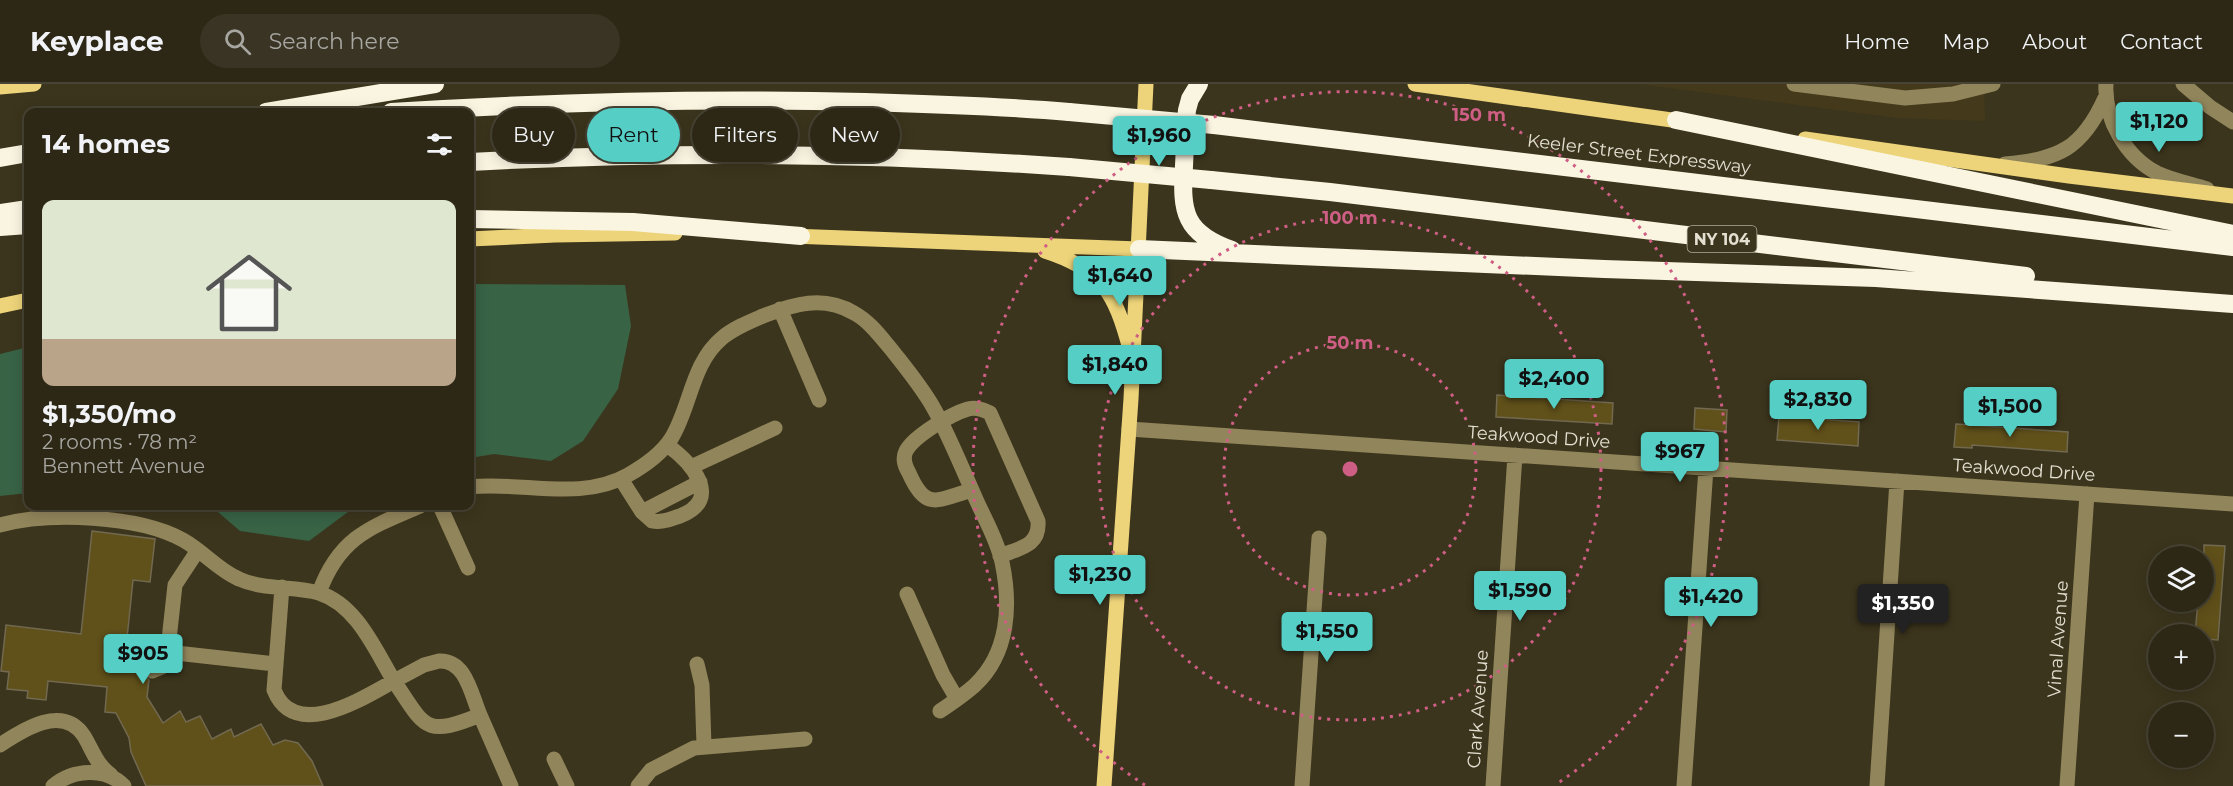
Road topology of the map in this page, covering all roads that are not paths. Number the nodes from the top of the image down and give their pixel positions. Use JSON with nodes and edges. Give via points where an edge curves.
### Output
{"nodes":[{"id":1,"x":34,"y":84,"type":"edge"},
{"id":2,"x":435,"y":84,"type":"edge"},
{"id":3,"x":1146,"y":84,"type":"edge"},
{"id":4,"x":1198,"y":84,"type":"edge"},
{"id":5,"x":1415,"y":84,"type":"edge"},
{"id":6,"x":1794,"y":84,"type":"edge"},
{"id":7,"x":1993,"y":84,"type":"edge"},
{"id":8,"x":2183,"y":84,"type":"edge"},
{"id":9,"x":0,"y":87,"type":"edge"},
{"id":10,"x":1830,"y":87,"type":"edge"},
{"id":11,"x":1954,"y":89,"type":"edge"},
{"id":12,"x":2105,"y":91,"type":"edge"},
{"id":13,"x":290,"y":108,"type":"edge"},
{"id":14,"x":473,"y":108,"type":"edge"},
{"id":15,"x":1676,"y":120,"type":"junction"},
{"id":16,"x":2233,"y":122,"type":"edge"},
{"id":17,"x":24,"y":154,"type":"edge"},
{"id":18,"x":0,"y":158,"type":"edge"},
{"id":19,"x":474,"y":162,"type":"edge"},
{"id":20,"x":1995,"y":165,"type":"junction"},
{"id":21,"x":2227,"y":195,"type":"edge"},
{"id":22,"x":24,"y":210,"type":"edge"},
{"id":23,"x":0,"y":213,"type":"edge"},
{"id":24,"x":474,"y":219,"type":"edge"},
{"id":25,"x":24,"y":225,"type":"edge"},
{"id":26,"x":0,"y":227,"type":"edge"},
{"id":27,"x":2233,"y":234,"type":"edge"},
{"id":28,"x":801,"y":236,"type":"junction"},
{"id":29,"x":474,"y":239,"type":"edge"},
{"id":30,"x":1022,"y":245,"type":"junction"},
{"id":31,"x":2233,"y":247,"type":"edge"},
{"id":32,"x":1139,"y":249,"type":"junction"},
{"id":33,"x":1255,"y":255,"type":"junction"},
{"id":34,"x":24,"y":301,"type":"edge"},
{"id":35,"x":2233,"y":303,"type":"edge"},
{"id":36,"x":0,"y":306,"type":"edge"},
{"id":37,"x":780,"y":309,"type":"junction"},
{"id":38,"x":1133,"y":366,"type":"junction"},
{"id":39,"x":819,"y":400,"type":"dead end"},
{"id":40,"x":941,"y":423,"type":"junction"},
{"id":41,"x":775,"y":428,"type":"dead end"},
{"id":42,"x":1129,"y":429,"type":"junction"},
{"id":43,"x":667,"y":445,"type":"junction"},
{"id":44,"x":1515,"y":455,"type":"junction"},
{"id":45,"x":691,"y":467,"type":"junction"},
{"id":46,"x":1706,"y":468,"type":"junction"},
{"id":47,"x":621,"y":479,"type":"junction"},
{"id":48,"x":1897,"y":481,"type":"junction"},
{"id":49,"x":700,"y":482,"type":"junction"},
{"id":50,"x":474,"y":488,"type":"edge"},
{"id":51,"x":972,"y":490,"type":"junction"},
{"id":52,"x":2087,"y":494,"type":"junction"},
{"id":53,"x":2233,"y":504,"type":"edge"},
{"id":54,"x":411,"y":510,"type":"edge"},
{"id":55,"x":442,"y":510,"type":"edge"},
{"id":56,"x":642,"y":512,"type":"junction"},
{"id":57,"x":0,"y":525,"type":"edge"},
{"id":58,"x":1319,"y":538,"type":"dead end"},
{"id":59,"x":198,"y":550,"type":"junction"},
{"id":60,"x":1000,"y":556,"type":"junction"},
{"id":61,"x":468,"y":568,"type":"dead end"},
{"id":62,"x":282,"y":587,"type":"junction"},
{"id":63,"x":319,"y":593,"type":"junction"},
{"id":64,"x":907,"y":594,"type":"dead end"},
{"id":65,"x":167,"y":652,"type":"junction"},
{"id":66,"x":275,"y":664,"type":"junction"},
{"id":67,"x":698,"y":664,"type":"dead end"},
{"id":68,"x":152,"y":671,"type":"dead end"},
{"id":69,"x":394,"y":681,"type":"junction"},
{"id":70,"x":957,"y":699,"type":"junction"},
{"id":71,"x":940,"y":711,"type":"dead end"},
{"id":72,"x":480,"y":715,"type":"junction"},
{"id":73,"x":805,"y":740,"type":"dead end"},
{"id":74,"x":0,"y":745,"type":"edge"},
{"id":75,"x":704,"y":746,"type":"junction"},
{"id":76,"x":554,"y":759,"type":"dead end"},
{"id":77,"x":111,"y":775,"type":"junction"},
{"id":78,"x":53,"y":786,"type":"edge"},
{"id":79,"x":124,"y":786,"type":"edge"},
{"id":80,"x":511,"y":786,"type":"edge"},
{"id":81,"x":567,"y":786,"type":"edge"},
{"id":82,"x":638,"y":786,"type":"edge"},
{"id":83,"x":1104,"y":786,"type":"edge"},
{"id":84,"x":1302,"y":786,"type":"edge"},
{"id":85,"x":1493,"y":786,"type":"edge"},
{"id":86,"x":1684,"y":786,"type":"edge"},
{"id":87,"x":1876,"y":786,"type":"edge"},
{"id":88,"x":2067,"y":786,"type":"edge"}],
"edges":[{"from":1,"to":9,"type":"main road"},
{"from":2,"to":13,"type":"highway"},
{"from":3,"to":32,"type":"main road"},
{"from":4,"to":33,"type":"highway","via":[[1186,115],[1182,192],[1185,211],[1195,228],[1211,241]]},
{"from":5,"to":15,"type":"main road"},
{"from":6,"to":10,"type":"street"},
{"from":7,"to":11,"type":"street"},
{"from":8,"to":16,"type":"street"},
{"from":10,"to":11,"type":"street","via":[[1905,99]]},
{"from":12,"to":20,"type":"street","via":[[2094,121],[2070,147],[2034,161]]},
{"from":12,"to":21,"type":"street","via":[[2114,128],[2137,157],[2157,172]]},
{"from":14,"to":31,"type":"highway","name":"Keeler Street Expressway","bridge":true,"via":[[771,100],[1069,112],[1214,125]]},
{"from":15,"to":20,"type":"main road"},
{"from":15,"to":27,"type":"highway"},
{"from":17,"to":18,"type":"highway"},
{"from":19,"to":35,"type":"highway","number":"NY 104","bridge":true,"via":[[755,155],[929,158],[1069,167],[1342,193]]},
{"from":20,"to":21,"type":"main road"},
{"from":22,"to":23,"type":"highway"},
{"from":24,"to":28,"type":"highway","via":[[643,222]]},
{"from":25,"to":26,"type":"highway"},
{"from":28,"to":29,"type":"main road","via":[[616,233]]},
{"from":28,"to":30,"type":"main road"},
{"from":30,"to":32,"type":"main road"},
{"from":30,"to":38,"type":"main road","via":[[1065,257],[1096,276],[1117,311]]},
{"from":32,"to":33,"type":"highway"},
{"from":32,"to":38,"type":"main road"},
{"from":33,"to":35,"type":"highway","via":[[1876,278]]},
{"from":34,"to":36,"type":"main road"},
{"from":37,"to":39,"type":"street"},
{"from":37,"to":40,"type":"street","via":[[817,302],[841,307],[860,317],[907,370]]},
{"from":37,"to":43,"type":"street","via":[[736,328],[712,349]]},
{"from":38,"to":42,"type":"main road"},
{"from":40,"to":51,"type":"street"},
{"from":40,"to":51,"type":"street","via":[[911,444],[904,454],[916,491],[925,499],[938,500]]},
{"from":40,"to":60,"type":"street","via":[[968,409],[990,413],[1038,521],[1039,532],[1033,541]]},
{"from":41,"to":45,"type":"street"},
{"from":42,"to":44,"type":"street","name":"Teakwood Drive"},
{"from":42,"to":83,"type":"main road"},
{"from":43,"to":45,"type":"street"},
{"from":43,"to":47,"type":"street"},
{"from":44,"to":46,"type":"street","name":"Teakwood Drive"},
{"from":44,"to":85,"type":"street","name":"Clark Avenue"},
{"from":45,"to":49,"type":"street"},
{"from":46,"to":48,"type":"street","name":"Teakwood Drive"},
{"from":46,"to":86,"type":"street"},
{"from":47,"to":50,"type":"street","via":[[570,489]]},
{"from":47,"to":56,"type":"street"},
{"from":48,"to":52,"type":"street","name":"Teakwood Drive"},
{"from":48,"to":87,"type":"street"},
{"from":49,"to":56,"type":"street"},
{"from":49,"to":56,"type":"street","via":[[700,502],[688,513],[657,522]]},
{"from":51,"to":60,"type":"street"},
{"from":52,"to":53,"type":"street","name":"Teakwood Drive"},
{"from":52,"to":88,"type":"street","name":"Vinal Avenue"},
{"from":54,"to":63,"type":"street","via":[[357,536],[338,559]]},
{"from":55,"to":61,"type":"street"},
{"from":57,"to":59,"type":"street","via":[[41,519],[126,521],[160,529]]},
{"from":58,"to":84,"type":"street"},
{"from":59,"to":62,"type":"street","via":[[237,579]]},
{"from":59,"to":65,"type":"street","via":[[175,585]]},
{"from":60,"to":70,"type":"street","via":[[1006,599],[1003,638],[985,674]]},
{"from":62,"to":63,"type":"street"},
{"from":62,"to":66,"type":"street"},
{"from":63,"to":69,"type":"street","via":[[350,612]]},
{"from":64,"to":70,"type":"street"},
{"from":65,"to":66,"type":"street"},
{"from":65,"to":68,"type":"street","via":[[162,667]]},
{"from":66,"to":69,"type":"street","via":[[274,690],[279,699],[292,710],[305,713],[337,710]]},
{"from":67,"to":75,"type":"street"},
{"from":69,"to":72,"type":"street","via":[[417,715],[430,726],[447,728]]},
{"from":69,"to":72,"type":"street","via":[[434,661],[448,661],[460,670]]},
{"from":70,"to":71,"type":"street"},
{"from":72,"to":80,"type":"street"},
{"from":73,"to":75,"type":"street"},
{"from":74,"to":77,"type":"street","via":[[41,723],[67,721],[80,731],[97,762]]},
{"from":75,"to":82,"type":"street","via":[[651,770]]},
{"from":76,"to":81,"type":"street"},
{"from":77,"to":78,"type":"street","via":[[84,773],[66,777]]},
{"from":77,"to":79,"type":"street"}]}
